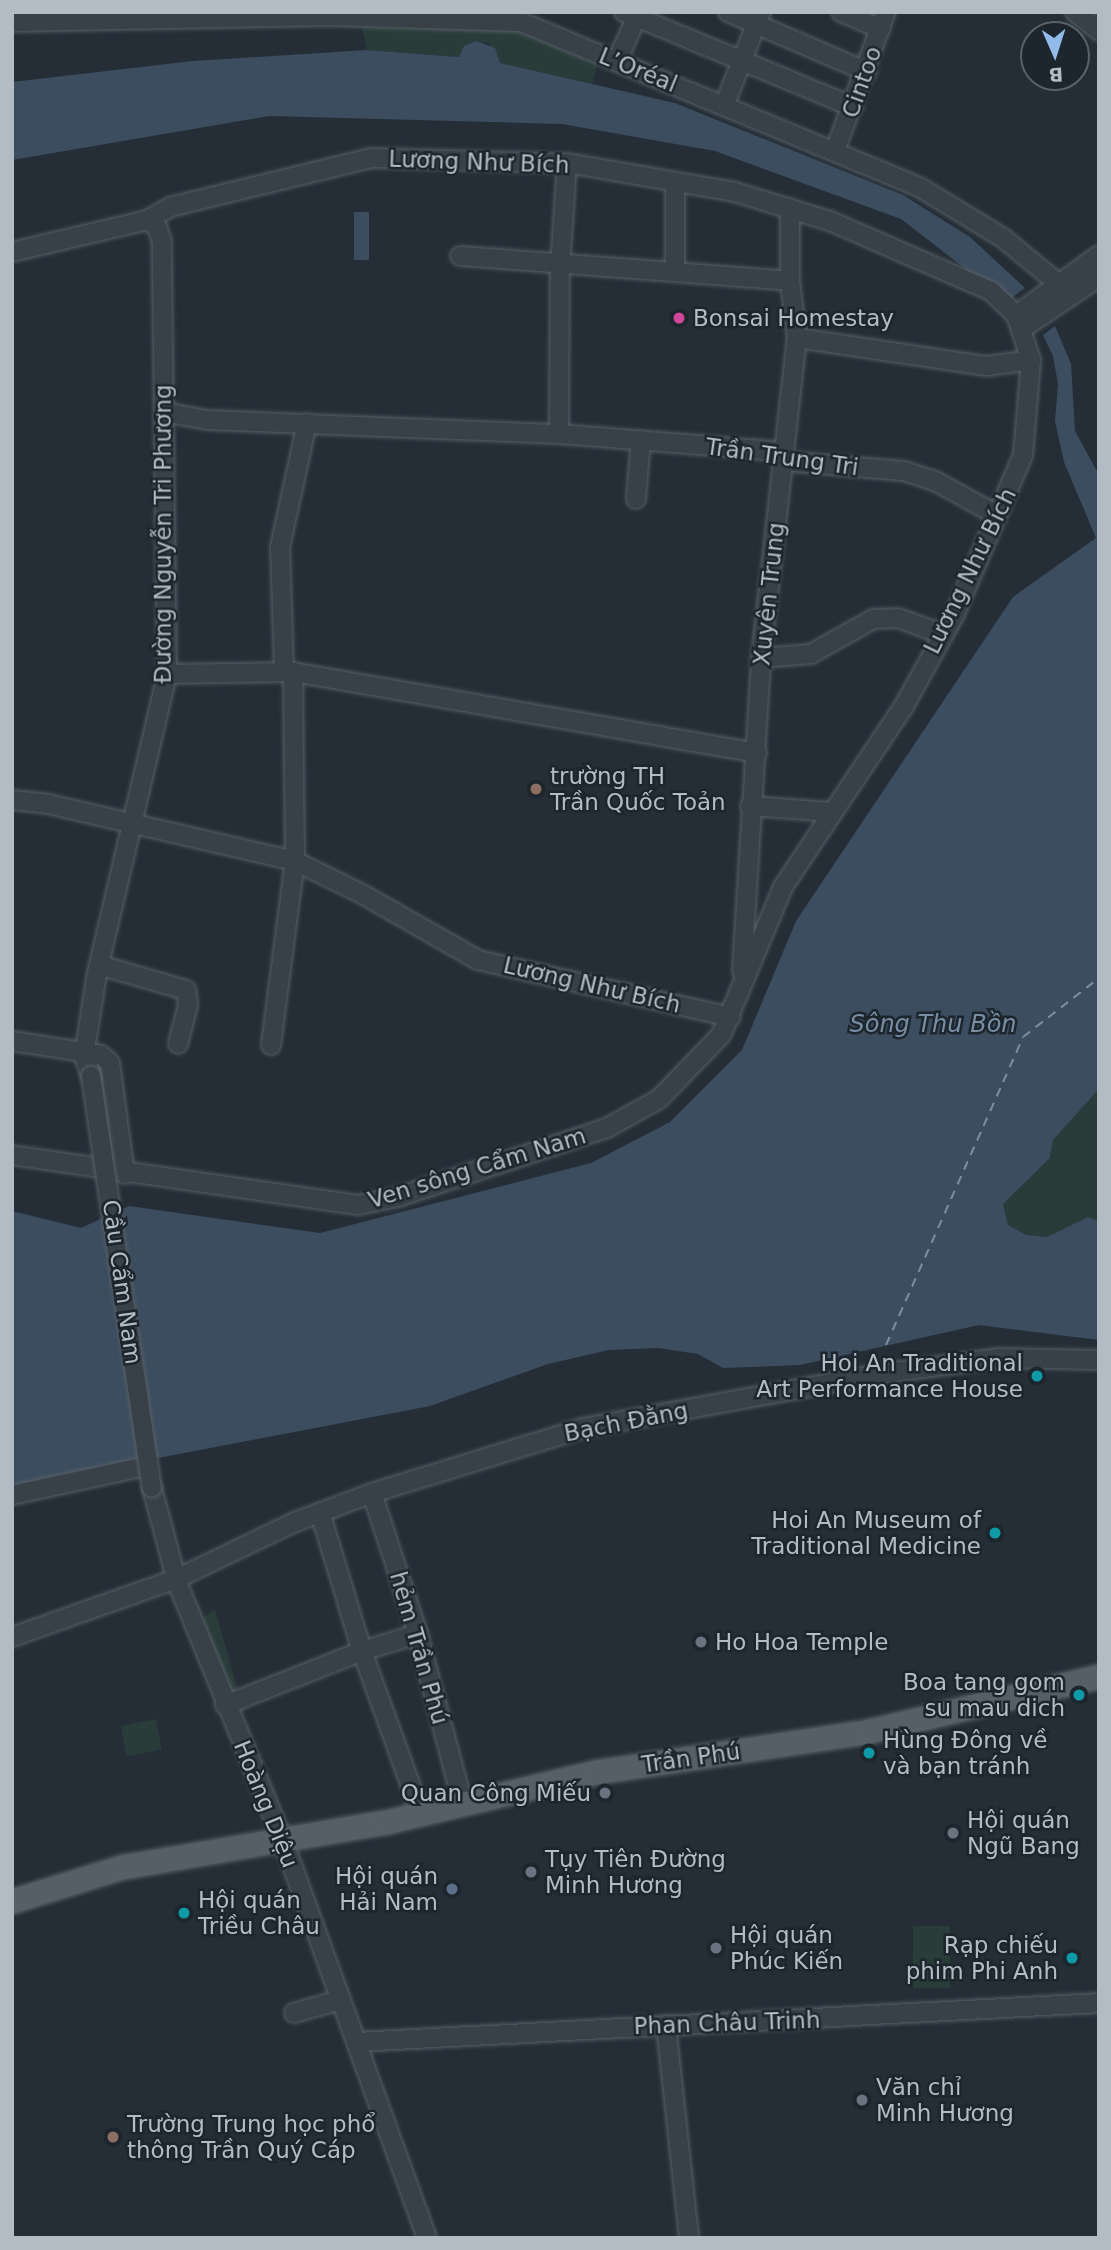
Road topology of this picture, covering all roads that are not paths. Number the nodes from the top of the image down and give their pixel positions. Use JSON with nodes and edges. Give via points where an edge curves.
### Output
{"nodes":[{"id":1,"x":728,"y":12,"type":"edge"},
{"id":2,"x":841,"y":12,"type":"edge"},
{"id":3,"x":1075,"y":12,"type":"edge"},
{"id":4,"x":174,"y":14,"type":"edge"},
{"id":5,"x":329,"y":14,"type":"edge"},
{"id":6,"x":634,"y":14,"type":"edge"},
{"id":7,"x":458,"y":16,"type":"edge"},
{"id":8,"x":523,"y":17,"type":"edge"},
{"id":9,"x":758,"y":18,"type":"edge"},
{"id":10,"x":883,"y":20,"type":"edge"},
{"id":11,"x":12,"y":22,"type":"edge"},
{"id":12,"x":1099,"y":31,"type":"edge"},
{"id":13,"x":617,"y":61,"type":"junction"},
{"id":14,"x":742,"y":61,"type":"junction"},
{"id":15,"x":867,"y":72,"type":"junction"},
{"id":16,"x":724,"y":106,"type":"junction"},
{"id":17,"x":853,"y":107,"type":"junction"},
{"id":18,"x":835,"y":151,"type":"junction"},
{"id":19,"x":567,"y":163,"type":"junction"},
{"id":20,"x":675,"y":183,"type":"junction"},
{"id":21,"x":790,"y":208,"type":"junction"},
{"id":22,"x":147,"y":220,"type":"junction"},
{"id":23,"x":12,"y":253,"type":"edge"},
{"id":24,"x":1099,"y":255,"type":"edge"},
{"id":25,"x":460,"y":256,"type":"dead end"},
{"id":26,"x":560,"y":267,"type":"junction"},
{"id":27,"x":675,"y":271,"type":"junction"},
{"id":28,"x":1099,"y":276,"type":"edge"},
{"id":29,"x":790,"y":281,"type":"junction"},
{"id":30,"x":1060,"y":285,"type":"junction"},
{"id":31,"x":1019,"y":321,"type":"junction"},
{"id":32,"x":797,"y":338,"type":"junction"},
{"id":33,"x":1031,"y":360,"type":"junction"},
{"id":34,"x":164,"y":412,"type":"junction"},
{"id":35,"x":307,"y":423,"type":"junction"},
{"id":36,"x":559,"y":434,"type":"junction"},
{"id":37,"x":640,"y":440,"type":"junction"},
{"id":38,"x":783,"y":461,"type":"junction"},
{"id":39,"x":636,"y":499,"type":"dead end"},
{"id":40,"x":995,"y":514,"type":"junction"},
{"id":41,"x":942,"y":634,"type":"junction"},
{"id":42,"x":761,"y":657,"type":"junction"},
{"id":43,"x":288,"y":672,"type":"junction"},
{"id":44,"x":167,"y":674,"type":"junction"},
{"id":45,"x":757,"y":753,"type":"junction"},
{"id":46,"x":12,"y":800,"type":"edge"},
{"id":47,"x":750,"y":806,"type":"junction"},
{"id":48,"x":832,"y":812,"type":"junction"},
{"id":49,"x":129,"y":826,"type":"junction"},
{"id":50,"x":295,"y":861,"type":"junction"},
{"id":51,"x":99,"y":965,"type":"junction"},
{"id":52,"x":741,"y":981,"type":"junction"},
{"id":53,"x":731,"y":1017,"type":"junction"},
{"id":54,"x":12,"y":1041,"type":"edge"},
{"id":55,"x":178,"y":1044,"type":"dead end"},
{"id":56,"x":271,"y":1045,"type":"dead end"},
{"id":57,"x":84,"y":1056,"type":"junction"},
{"id":58,"x":12,"y":1155,"type":"edge"},
{"id":59,"x":125,"y":1174,"type":"junction"},
{"id":60,"x":1099,"y":1360,"type":"edge"},
{"id":61,"x":137,"y":1468,"type":"dead end"},
{"id":62,"x":152,"y":1488,"type":"joint"},
{"id":63,"x":372,"y":1493,"type":"junction"},
{"id":64,"x":12,"y":1495,"type":"edge"},
{"id":65,"x":320,"y":1512,"type":"junction"},
{"id":66,"x":176,"y":1579,"type":"junction"},
{"id":67,"x":418,"y":1634,"type":"junction"},
{"id":68,"x":12,"y":1637,"type":"edge"},
{"id":69,"x":362,"y":1651,"type":"junction"},
{"id":70,"x":1099,"y":1676,"type":"edge"},
{"id":71,"x":225,"y":1705,"type":"junction"},
{"id":72,"x":463,"y":1804,"type":"junction"},
{"id":73,"x":421,"y":1814,"type":"junction"},
{"id":74,"x":284,"y":1840,"type":"junction"},
{"id":75,"x":12,"y":1901,"type":"edge"},
{"id":76,"x":340,"y":2000,"type":"junction"},
{"id":77,"x":1099,"y":2003,"type":"edge"},
{"id":78,"x":294,"y":2013,"type":"dead end"},
{"id":79,"x":666,"y":2025,"type":"junction"},
{"id":80,"x":356,"y":2042,"type":"junction"},
{"id":81,"x":427,"y":2238,"type":"edge"},
{"id":82,"x":689,"y":2238,"type":"edge"}],
"edges":[{"from":1,"to":9,"type":"street"},
{"from":2,"to":10,"type":"street"},
{"from":3,"to":12,"type":"street"},
{"from":4,"to":5,"type":"street","name":"L’Oréal"},
{"from":4,"to":11,"type":"street","name":"L’Oréal"},
{"from":5,"to":7,"type":"street","name":"L’Oréal"},
{"from":6,"to":13,"type":"street"},
{"from":6,"to":14,"type":"street"},
{"from":7,"to":8,"type":"street","name":"L’Oréal"},
{"from":8,"to":13,"type":"street","name":"L’Oréal"},
{"from":9,"to":14,"type":"street"},
{"from":9,"to":15,"type":"street"},
{"from":10,"to":15,"type":"street","name":"Cintoo"},
{"from":13,"to":16,"type":"street","name":"L’Oréal"},
{"from":14,"to":16,"type":"street"},
{"from":14,"to":17,"type":"street"},
{"from":15,"to":17,"type":"street","name":"Cintoo"},
{"from":16,"to":18,"type":"street","name":"L’Oréal"},
{"from":17,"to":18,"type":"street","name":"Cintoo"},
{"from":18,"to":30,"type":"street","name":"L’Oréal","via":[[921,188],[1003,238]]},
{"from":19,"to":20,"type":"street","name":"Lương Như Bích"},
{"from":19,"to":22,"type":"street","name":"Lương Như Bích","via":[[371,158],[170,207]]},
{"from":19,"to":26,"type":"street"},
{"from":20,"to":21,"type":"street","name":"Lương Như Bích","via":[[735,192]]},
{"from":20,"to":27,"type":"street"},
{"from":21,"to":29,"type":"street","name":"Xuyên Trung"},
{"from":21,"to":31,"type":"street","name":"Lương Như Bích","via":[[991,291]]},
{"from":22,"to":23,"type":"street","name":"Lương Như Bích"},
{"from":22,"to":34,"type":"street","name":"Đường Nguyễn Tri Phương","via":[[157,227],[162,242]]},
{"from":24,"to":30,"type":"street"},
{"from":25,"to":26,"type":"street"},
{"from":26,"to":27,"type":"street"},
{"from":26,"to":36,"type":"street"},
{"from":27,"to":29,"type":"street"},
{"from":28,"to":31,"type":"street"},
{"from":29,"to":32,"type":"street","name":"Xuyên Trung"},
{"from":30,"to":31,"type":"street"},
{"from":31,"to":33,"type":"street","name":"Lương Như Bích"},
{"from":32,"to":33,"type":"street","via":[[987,366]]},
{"from":32,"to":38,"type":"street","name":"Xuyên Trung"},
{"from":33,"to":40,"type":"street","name":"Lương Như Bích","via":[[1023,456],[1011,491]]},
{"from":34,"to":35,"type":"street","name":"Trần Trung Tri","via":[[207,420]]},
{"from":34,"to":44,"type":"street","name":"Đường Nguyễn Tri Phương"},
{"from":35,"to":36,"type":"street","name":"Trần Trung Tri"},
{"from":35,"to":43,"type":"street","via":[[280,547]]},
{"from":36,"to":37,"type":"street","name":"Trần Trung Tri"},
{"from":37,"to":38,"type":"street","name":"Trần Trung Tri","via":[[773,451]]},
{"from":37,"to":39,"type":"street"},
{"from":38,"to":40,"type":"street","name":"Trần Trung Tri","via":[[904,471],[937,482]]},
{"from":38,"to":42,"type":"street","name":"Xuyên Trung"},
{"from":40,"to":41,"type":"street","name":"Lương Như Bích","via":[[956,614]]},
{"from":41,"to":42,"type":"street","via":[[898,618],[873,620],[811,654]]},
{"from":41,"to":48,"type":"street","name":"Lương Như Bích","via":[[904,706]]},
{"from":42,"to":45,"type":"street","name":"Xuyên Trung"},
{"from":43,"to":44,"type":"street"},
{"from":43,"to":45,"type":"street"},
{"from":43,"to":50,"type":"street"},
{"from":44,"to":49,"type":"street","name":"Đường Nguyễn Tri Phương"},
{"from":45,"to":47,"type":"street","name":"Xuyên Trung"},
{"from":46,"to":49,"type":"street","name":"Lương Như Bích","via":[[48,804]]},
{"from":47,"to":48,"type":"street"},
{"from":47,"to":52,"type":"street","name":"Xuyên Trung"},
{"from":48,"to":52,"type":"street","name":"Lương Như Bích","via":[[783,887]]},
{"from":49,"to":50,"type":"street","name":"Lương Như Bích"},
{"from":49,"to":51,"type":"street","name":"Đường Nguyễn Tri Phương"},
{"from":50,"to":53,"type":"street","name":"Lương Như Bích","via":[[478,960]]},
{"from":50,"to":56,"type":"street"},
{"from":51,"to":55,"type":"street","via":[[186,990],[188,1005]]},
{"from":51,"to":57,"type":"street","name":"Đường Nguyễn Tri Phương"},
{"from":52,"to":53,"type":"street","name":"Lương Như Bích"},
{"from":53,"to":59,"type":"street","name":"Ven sông Cẩm Nam","via":[[721,1035],[659,1099],[636,1116],[378,1202],[358,1205]]},
{"from":54,"to":57,"type":"street"},
{"from":57,"to":59,"type":"street","via":[[101,1055],[110,1063]]},
{"from":57,"to":62,"type":"street","name":"Cầu Cẩm Nam","bridge":true,"via":[[91,1076]]},
{"from":58,"to":59,"type":"street","name":"Ven sông Cẩm Nam"},
{"from":60,"to":63,"type":"street","name":"Bạch Đằng","via":[[998,1358],[626,1419],[530,1442]]},
{"from":61,"to":64,"type":"street"},
{"from":62,"to":66,"type":"street","name":"Hoàng Diệu"},
{"from":63,"to":65,"type":"street","name":"Bạch Đằng"},
{"from":63,"to":67,"type":"street","name":"hẻm Trần Phú"},
{"from":65,"to":66,"type":"street","name":"Bạch Đằng"},
{"from":65,"to":69,"type":"street"},
{"from":66,"to":68,"type":"street","name":"Bạch Đằng"},
{"from":66,"to":71,"type":"street","name":"Hoàng Diệu"},
{"from":67,"to":69,"type":"street"},
{"from":67,"to":72,"type":"street","name":"hẻm Trần Phú"},
{"from":69,"to":71,"type":"street"},
{"from":69,"to":73,"type":"street"},
{"from":70,"to":72,"type":"main road","name":"Trần Phú","via":[[882,1729],[596,1772]]},
{"from":71,"to":74,"type":"street","name":"Hoàng Diệu"},
{"from":72,"to":73,"type":"main road","name":"Trần Phú"},
{"from":73,"to":74,"type":"main road","name":"Trần Phú"},
{"from":74,"to":75,"type":"main road","name":"Trần Phú","via":[[122,1867]]},
{"from":74,"to":76,"type":"street","name":"Hoàng Diệu"},
{"from":76,"to":78,"type":"street"},
{"from":76,"to":80,"type":"street","name":"Hoàng Diệu"},
{"from":77,"to":79,"type":"street","name":"Phan Châu Trinh"},
{"from":79,"to":80,"type":"street","name":"Phan Châu Trinh"},
{"from":79,"to":82,"type":"street"},
{"from":80,"to":81,"type":"street","name":"Hoàng Diệu"}]}
